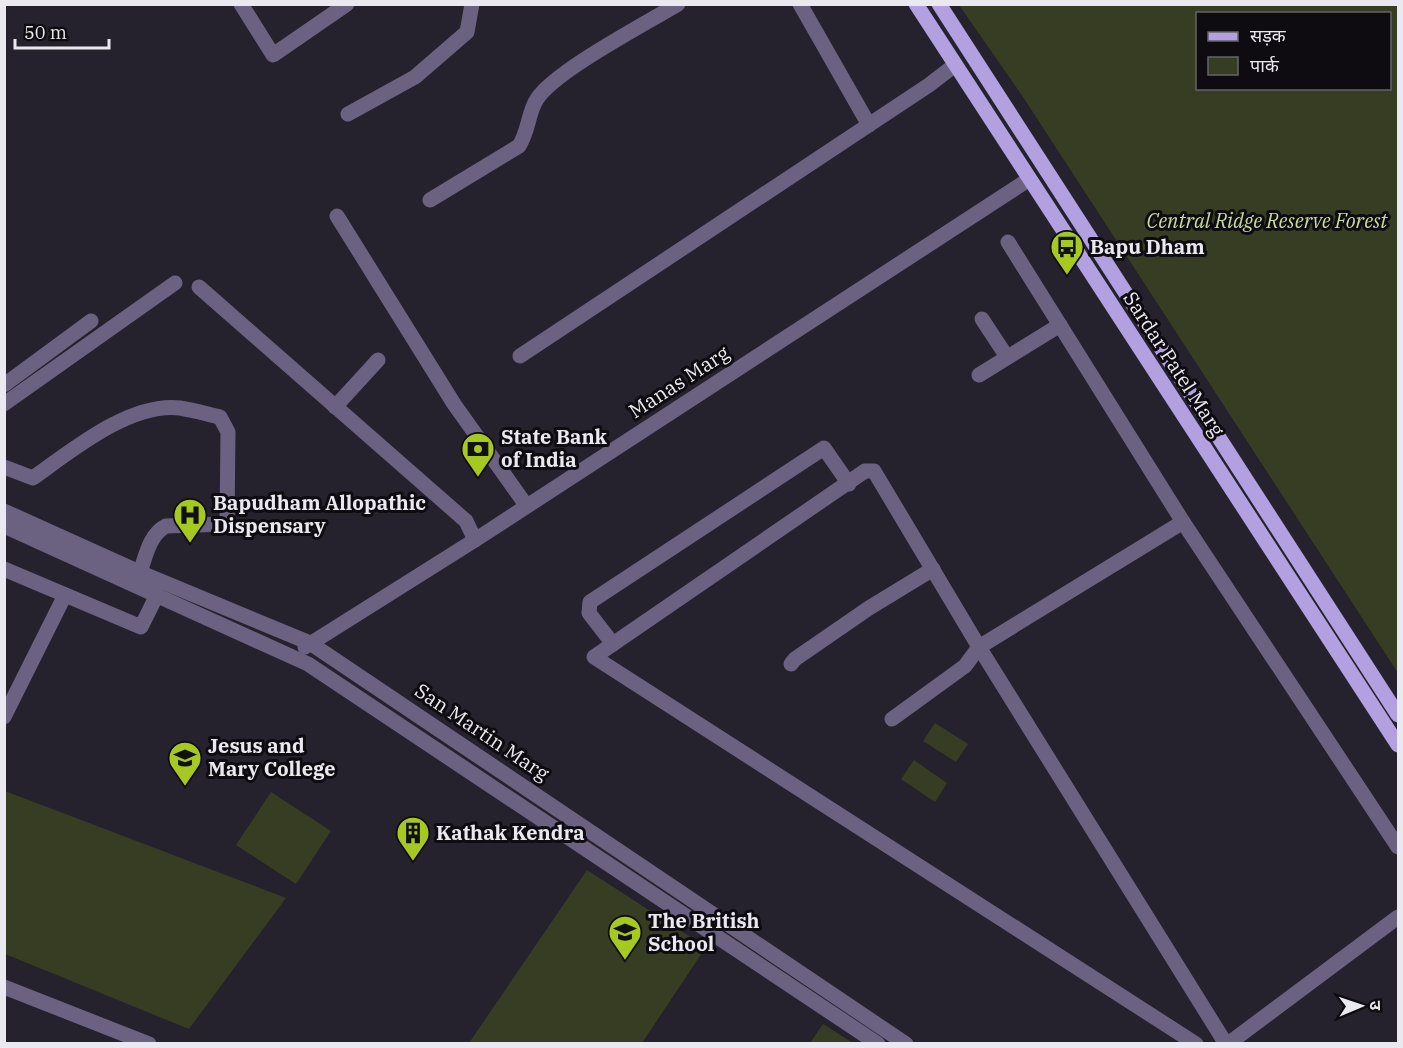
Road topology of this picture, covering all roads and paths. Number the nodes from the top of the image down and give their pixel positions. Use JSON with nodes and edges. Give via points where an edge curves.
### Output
{"nodes":[{"id":1,"x":241,"y":4,"type":"edge"},
{"id":2,"x":347,"y":4,"type":"edge"},
{"id":3,"x":472,"y":4,"type":"edge"},
{"id":4,"x":678,"y":4,"type":"edge"},
{"id":5,"x":800,"y":4,"type":"edge"},
{"id":6,"x":916,"y":4,"type":"edge"},
{"id":7,"x":939,"y":4,"type":"edge"},
{"id":8,"x":955,"y":64,"type":"junction"},
{"id":9,"x":348,"y":114,"type":"dead end"},
{"id":10,"x":869,"y":125,"type":"junction"},
{"id":11,"x":1028,"y":180,"type":"junction"},
{"id":12,"x":430,"y":200,"type":"dead end"},
{"id":13,"x":337,"y":216,"type":"dead end"},
{"id":14,"x":1008,"y":242,"type":"dead end"},
{"id":15,"x":175,"y":283,"type":"dead end"},
{"id":16,"x":199,"y":287,"type":"dead end"},
{"id":17,"x":982,"y":319,"type":"dead end"},
{"id":18,"x":91,"y":321,"type":"dead end"},
{"id":19,"x":1060,"y":325,"type":"junction"},
{"id":20,"x":520,"y":356,"type":"dead end"},
{"id":21,"x":1007,"y":357,"type":"junction"},
{"id":22,"x":378,"y":360,"type":"dead end"},
{"id":23,"x":979,"y":375,"type":"dead end"},
{"id":24,"x":4,"y":385,"type":"edge"},
{"id":25,"x":4,"y":404,"type":"edge"},
{"id":26,"x":335,"y":407,"type":"junction"},
{"id":27,"x":4,"y":467,"type":"edge"},
{"id":28,"x":849,"y":484,"type":"junction"},
{"id":29,"x":526,"y":505,"type":"junction"},
{"id":30,"x":4,"y":511,"type":"edge"},
{"id":31,"x":1183,"y":522,"type":"junction"},
{"id":32,"x":4,"y":526,"type":"edge"},
{"id":33,"x":476,"y":540,"type":"junction"},
{"id":34,"x":4,"y":569,"type":"edge"},
{"id":35,"x":933,"y":569,"type":"junction"},
{"id":36,"x":140,"y":572,"type":"junction"},
{"id":37,"x":157,"y":595,"type":"junction"},
{"id":38,"x":65,"y":596,"type":"junction"},
{"id":39,"x":310,"y":643,"type":"junction"},
{"id":40,"x":613,"y":644,"type":"junction"},
{"id":41,"x":979,"y":647,"type":"junction"},
{"id":42,"x":291,"y":656,"type":"junction"},
{"id":43,"x":791,"y":664,"type":"dead end"},
{"id":44,"x":1398,"y":715,"type":"edge"},
{"id":45,"x":4,"y":717,"type":"edge"},
{"id":46,"x":892,"y":719,"type":"dead end"},
{"id":47,"x":1398,"y":745,"type":"edge"},
{"id":48,"x":1398,"y":847,"type":"edge"},
{"id":49,"x":1398,"y":917,"type":"edge"},
{"id":50,"x":4,"y":987,"type":"edge"},
{"id":51,"x":149,"y":1044,"type":"edge"},
{"id":52,"x":878,"y":1044,"type":"edge"},
{"id":53,"x":906,"y":1044,"type":"edge"},
{"id":54,"x":1196,"y":1044,"type":"edge"},
{"id":55,"x":1227,"y":1044,"type":"edge"}],
"edges":[{"from":1,"to":2,"type":"street","via":[[273,55]]},
{"from":3,"to":9,"type":"street","via":[[467,32],[415,77]]},
{"from":4,"to":12,"type":"street","via":[[555,80],[536,100],[519,146]]},
{"from":5,"to":10,"type":"street"},
{"from":6,"to":8,"type":"main road","name":"Sardar Patel Marg"},
{"from":7,"to":44,"type":"main road","name":"Sardar Patel Marg"},
{"from":8,"to":10,"type":"street"},
{"from":8,"to":11,"type":"main road","name":"Sardar Patel Marg"},
{"from":10,"to":20,"type":"street"},
{"from":11,"to":29,"type":"street","name":"Manas Marg"},
{"from":11,"to":47,"type":"main road","name":"Sardar Patel Marg"},
{"from":13,"to":29,"type":"street","via":[[441,385]]},
{"from":14,"to":19,"type":"street"},
{"from":15,"to":25,"type":"street"},
{"from":16,"to":26,"type":"street"},
{"from":17,"to":21,"type":"street"},
{"from":18,"to":24,"type":"street"},
{"from":19,"to":21,"type":"street"},
{"from":19,"to":31,"type":"street"},
{"from":21,"to":23,"type":"street"},
{"from":22,"to":26,"type":"street"},
{"from":26,"to":33,"type":"street","via":[[466,521]]},
{"from":27,"to":36,"type":"street","via":[[33,478],[103,429],[142,413],[178,408],[220,417],[228,432],[227,524],[160,529]]},
{"from":28,"to":35,"type":"street","via":[[865,471],[876,473]]},
{"from":28,"to":40,"type":"street"},
{"from":28,"to":40,"type":"street","via":[[825,448],[590,602],[589,613]]},
{"from":29,"to":33,"type":"street","name":"Manas Marg"},
{"from":30,"to":36,"type":"street","name":"San Martin Marg"},
{"from":31,"to":41,"type":"street"},
{"from":31,"to":48,"type":"street"},
{"from":32,"to":37,"type":"street","name":"San Martin Marg"},
{"from":33,"to":39,"type":"street","name":"Manas Marg"},
{"from":34,"to":38,"type":"street"},
{"from":35,"to":41,"type":"street"},
{"from":35,"to":43,"type":"street","via":[[860,614]]},
{"from":36,"to":39,"type":"street","name":"San Martin Marg"},
{"from":37,"to":38,"type":"street","via":[[141,627]]},
{"from":37,"to":42,"type":"street","name":"San Martin Marg"},
{"from":38,"to":45,"type":"street"},
{"from":39,"to":42,"type":"street","name":"Manas Marg"},
{"from":39,"to":53,"type":"street","name":"San Martin Marg"},
{"from":40,"to":54,"type":"street","via":[[594,657]]},
{"from":41,"to":46,"type":"street","via":[[965,666]]},
{"from":41,"to":55,"type":"street"},
{"from":42,"to":52,"type":"street","name":"San Martin Marg"},
{"from":49,"to":55,"type":"street"},
{"from":50,"to":51,"type":"street"}]}
